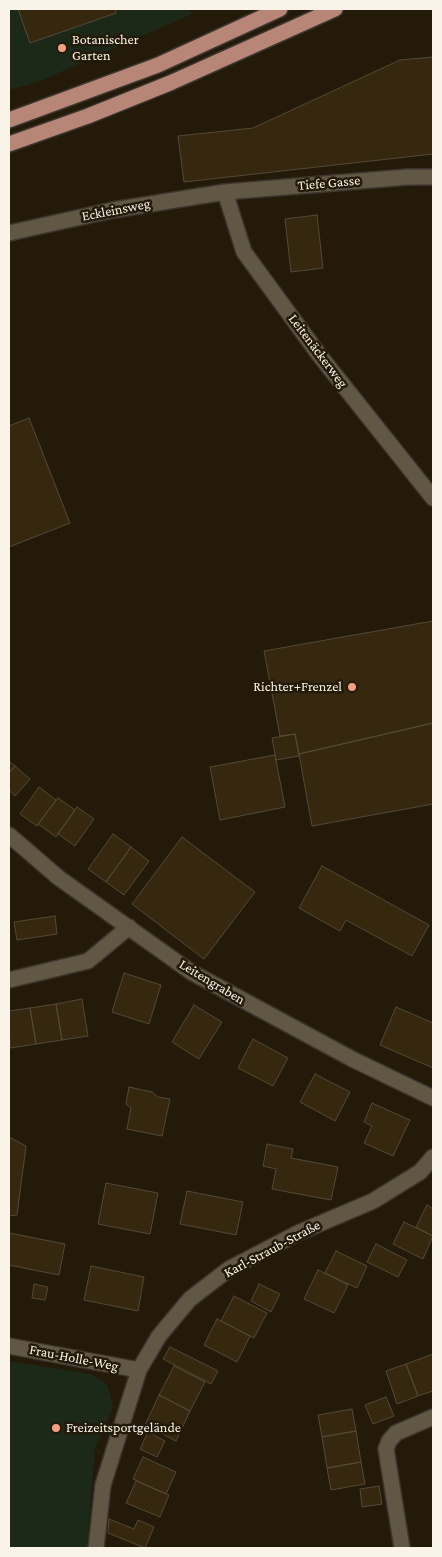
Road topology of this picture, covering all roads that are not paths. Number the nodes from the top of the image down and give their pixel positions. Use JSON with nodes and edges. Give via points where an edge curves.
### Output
{"nodes":[{"id":1,"x":280,"y":9,"type":"edge"},
{"id":2,"x":335,"y":9,"type":"edge"},
{"id":3,"x":9,"y":120,"type":"edge"},
{"id":4,"x":9,"y":144,"type":"edge"},
{"id":5,"x":433,"y":177,"type":"edge"},
{"id":6,"x":225,"y":192,"type":"junction"},
{"id":7,"x":9,"y":233,"type":"edge"},
{"id":8,"x":433,"y":498,"type":"edge"},
{"id":9,"x":9,"y":835,"type":"edge"},
{"id":10,"x":130,"y":928,"type":"junction"},
{"id":11,"x":9,"y":980,"type":"edge"},
{"id":12,"x":433,"y":1098,"type":"edge"},
{"id":13,"x":433,"y":1157,"type":"edge"},
{"id":14,"x":9,"y":1346,"type":"edge"},
{"id":15,"x":139,"y":1370,"type":"junction"},
{"id":16,"x":433,"y":1417,"type":"edge"},
{"id":17,"x":96,"y":1548,"type":"edge"},
{"id":18,"x":402,"y":1548,"type":"edge"}],
"edges":[{"from":1,"to":3,"type":"main road","via":[[158,65]]},
{"from":2,"to":4,"type":"main road","via":[[170,83]]},
{"from":5,"to":6,"type":"street","name":"Tiefe Gasse"},
{"from":6,"to":7,"type":"street","name":"Eckleinsweg","via":[[114,210]]},
{"from":6,"to":8,"type":"street","name":"Leitenäckerweg","via":[[244,252],[320,356]]},
{"from":9,"to":10,"type":"street","name":"Leitengraben","via":[[59,878]]},
{"from":10,"to":11,"type":"street","via":[[88,960]]},
{"from":10,"to":12,"type":"street","name":"Leitengraben","via":[[199,976],[354,1060]]},
{"from":13,"to":15,"type":"street","name":"Karl-Straub-Straße","via":[[420,1172],[373,1201],[298,1233],[229,1269],[190,1299],[159,1336]]},
{"from":14,"to":15,"type":"street","name":"Frau-Holle-Weg"},
{"from":15,"to":17,"type":"street","name":"Karl-Straub-Straße","via":[[103,1486]]},
{"from":16,"to":18,"type":"street","via":[[396,1433],[386,1449]]}]}
